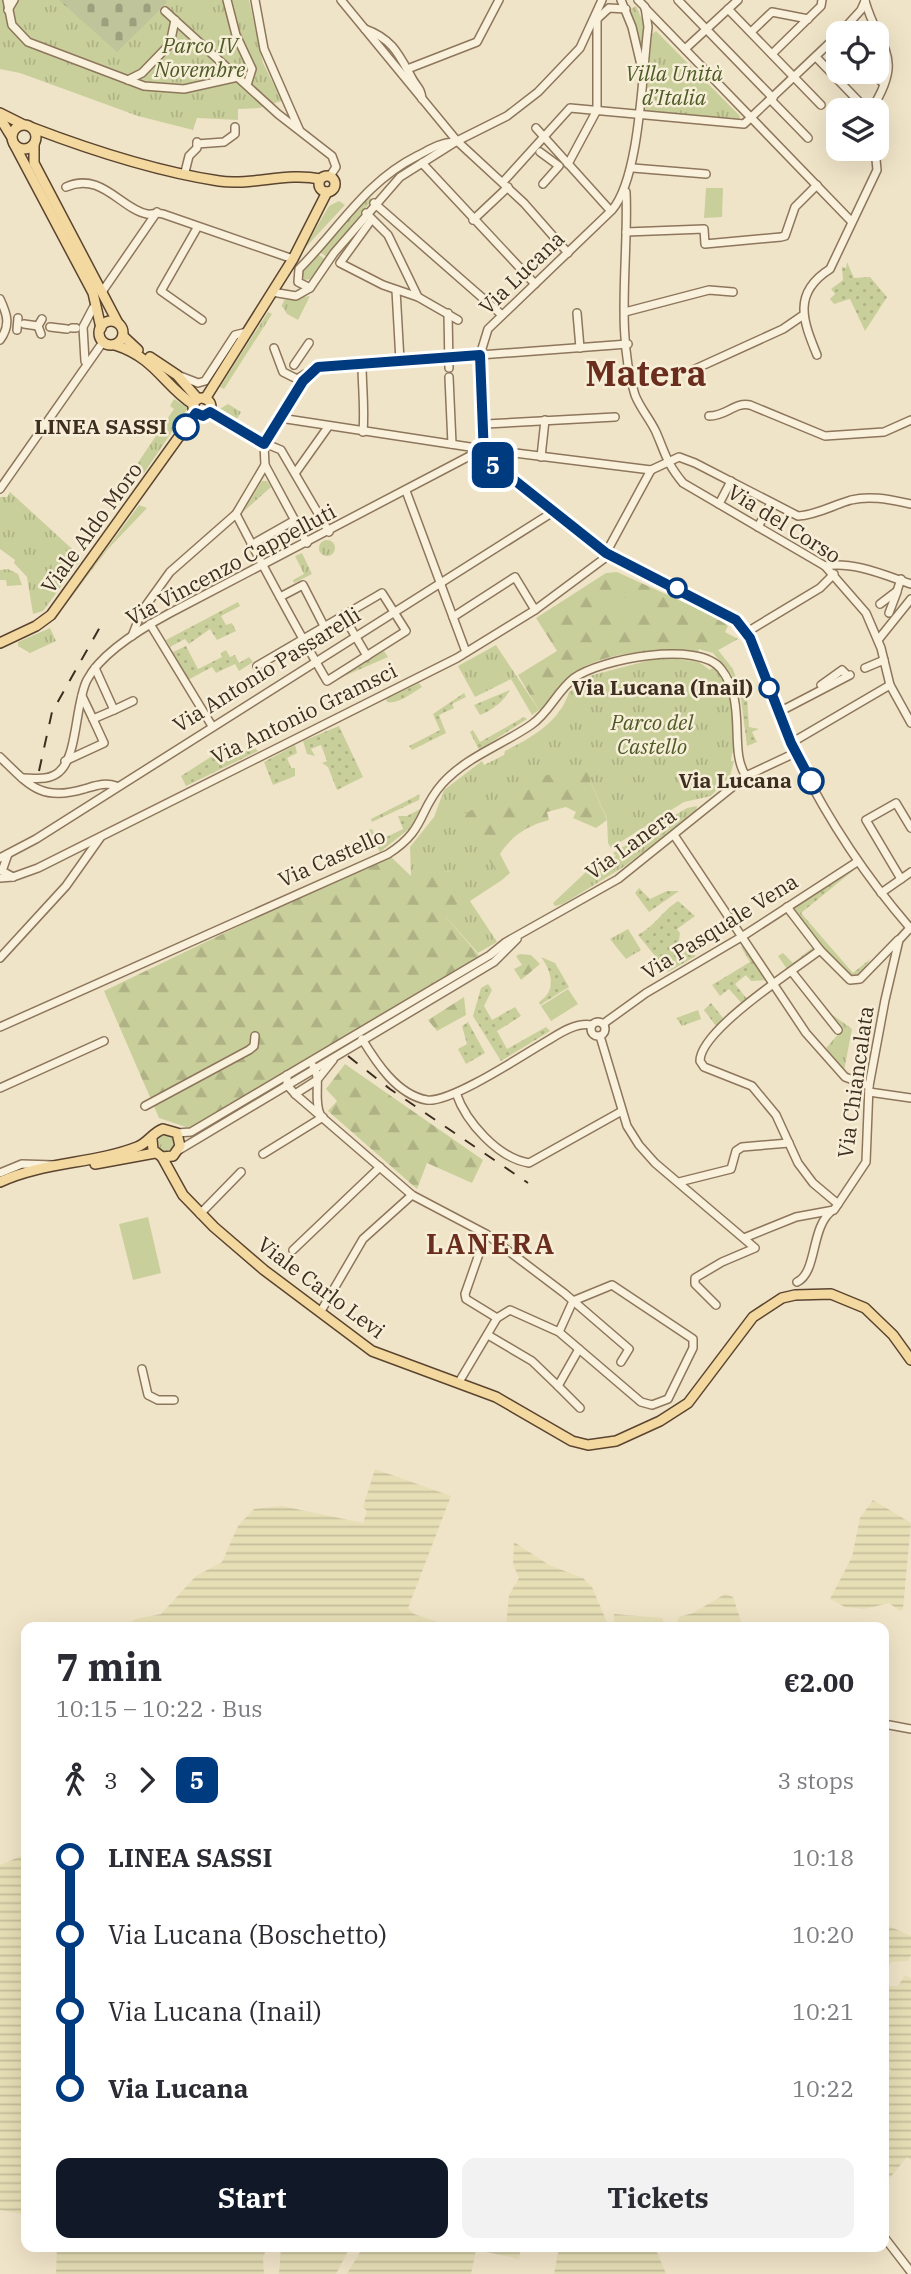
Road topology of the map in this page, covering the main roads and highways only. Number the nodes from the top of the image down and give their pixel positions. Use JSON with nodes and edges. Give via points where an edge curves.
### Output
{"nodes":[{"id":1,"x":0,"y":113,"type":"edge"},
{"id":2,"x":0,"y":118,"type":"edge"},
{"id":3,"x":22,"y":124,"type":"junction"},
{"id":4,"x":33,"y":128,"type":"junction"},
{"id":5,"x":12,"y":140,"type":"junction"},
{"id":6,"x":34,"y":144,"type":"junction"},
{"id":7,"x":320,"y":179,"type":"junction"},
{"id":8,"x":327,"y":192,"type":"junction"},
{"id":9,"x":118,"y":323,"type":"junction"},
{"id":10,"x":84,"y":328,"type":"junction"},
{"id":11,"x":123,"y":336,"type":"junction"},
{"id":12,"x":115,"y":345,"type":"junction"},
{"id":13,"x":198,"y":404,"type":"junction"},
{"id":14,"x":0,"y":643,"type":"edge"},
{"id":15,"x":152,"y":1139,"type":"junction"},
{"id":16,"x":178,"y":1152,"type":"junction"},
{"id":17,"x":158,"y":1155,"type":"junction"},
{"id":18,"x":80,"y":1163,"type":"junction"},
{"id":19,"x":0,"y":1182,"type":"edge"},
{"id":20,"x":176,"y":1182,"type":"junction"},
{"id":21,"x":911,"y":1360,"type":"edge"}],
"edges":[{"from":1,"to":3,"type":"main road"},
{"from":2,"to":5,"type":"main road"},
{"from":3,"to":4,"type":"main road"},
{"from":3,"to":5,"type":"main road","via":[[14,128]]},
{"from":4,"to":6,"type":"main road"},
{"from":4,"to":7,"type":"main road","via":[[221,181]]},
{"from":5,"to":6,"type":"main road","via":[[25,149]]},
{"from":5,"to":10,"type":"main road","via":[[93,293]]},
{"from":6,"to":9,"type":"main road","via":[[34,163]]},
{"from":7,"to":8,"type":"main road","via":[[320,188]]},
{"from":7,"to":8,"type":"main road","name":"Viale Aldo Moro","via":[[330,176],[335,185]]},
{"from":8,"to":13,"type":"main road","name":"Viale Aldo Moro","via":[[295,255]]},
{"from":9,"to":10,"type":"main road"},
{"from":9,"to":11,"type":"main road"},
{"from":10,"to":12,"type":"main road"},
{"from":11,"to":12,"type":"main road"},
{"from":11,"to":13,"type":"main road","via":[[177,374]]},
{"from":12,"to":13,"type":"main road","via":[[159,370]]},
{"from":13,"to":13,"type":"main road","via":[[211,405],[210,412],[203,416]]},
{"from":13,"to":14,"type":"main road","name":"Viale Aldo Moro","via":[[51,615]]},
{"from":15,"to":16,"type":"main road","via":[[163,1129],[177,1133]]},
{"from":15,"to":17,"type":"main road"},
{"from":15,"to":18,"type":"main road"},
{"from":16,"to":17,"type":"main road"},
{"from":16,"to":20,"type":"main road"},
{"from":17,"to":18,"type":"main road","via":[[140,1153],[102,1163]]},
{"from":17,"to":20,"type":"main road","name":"Viale Carlo Levi"},
{"from":18,"to":19,"type":"main road"},
{"from":20,"to":21,"type":"main road","name":"Viale Carlo Levi","via":[[200,1214],[264,1270],[372,1351],[506,1402],[572,1441],[603,1445],[676,1412],[688,1403],[753,1317],[782,1298],[815,1292],[865,1308]]}]}
